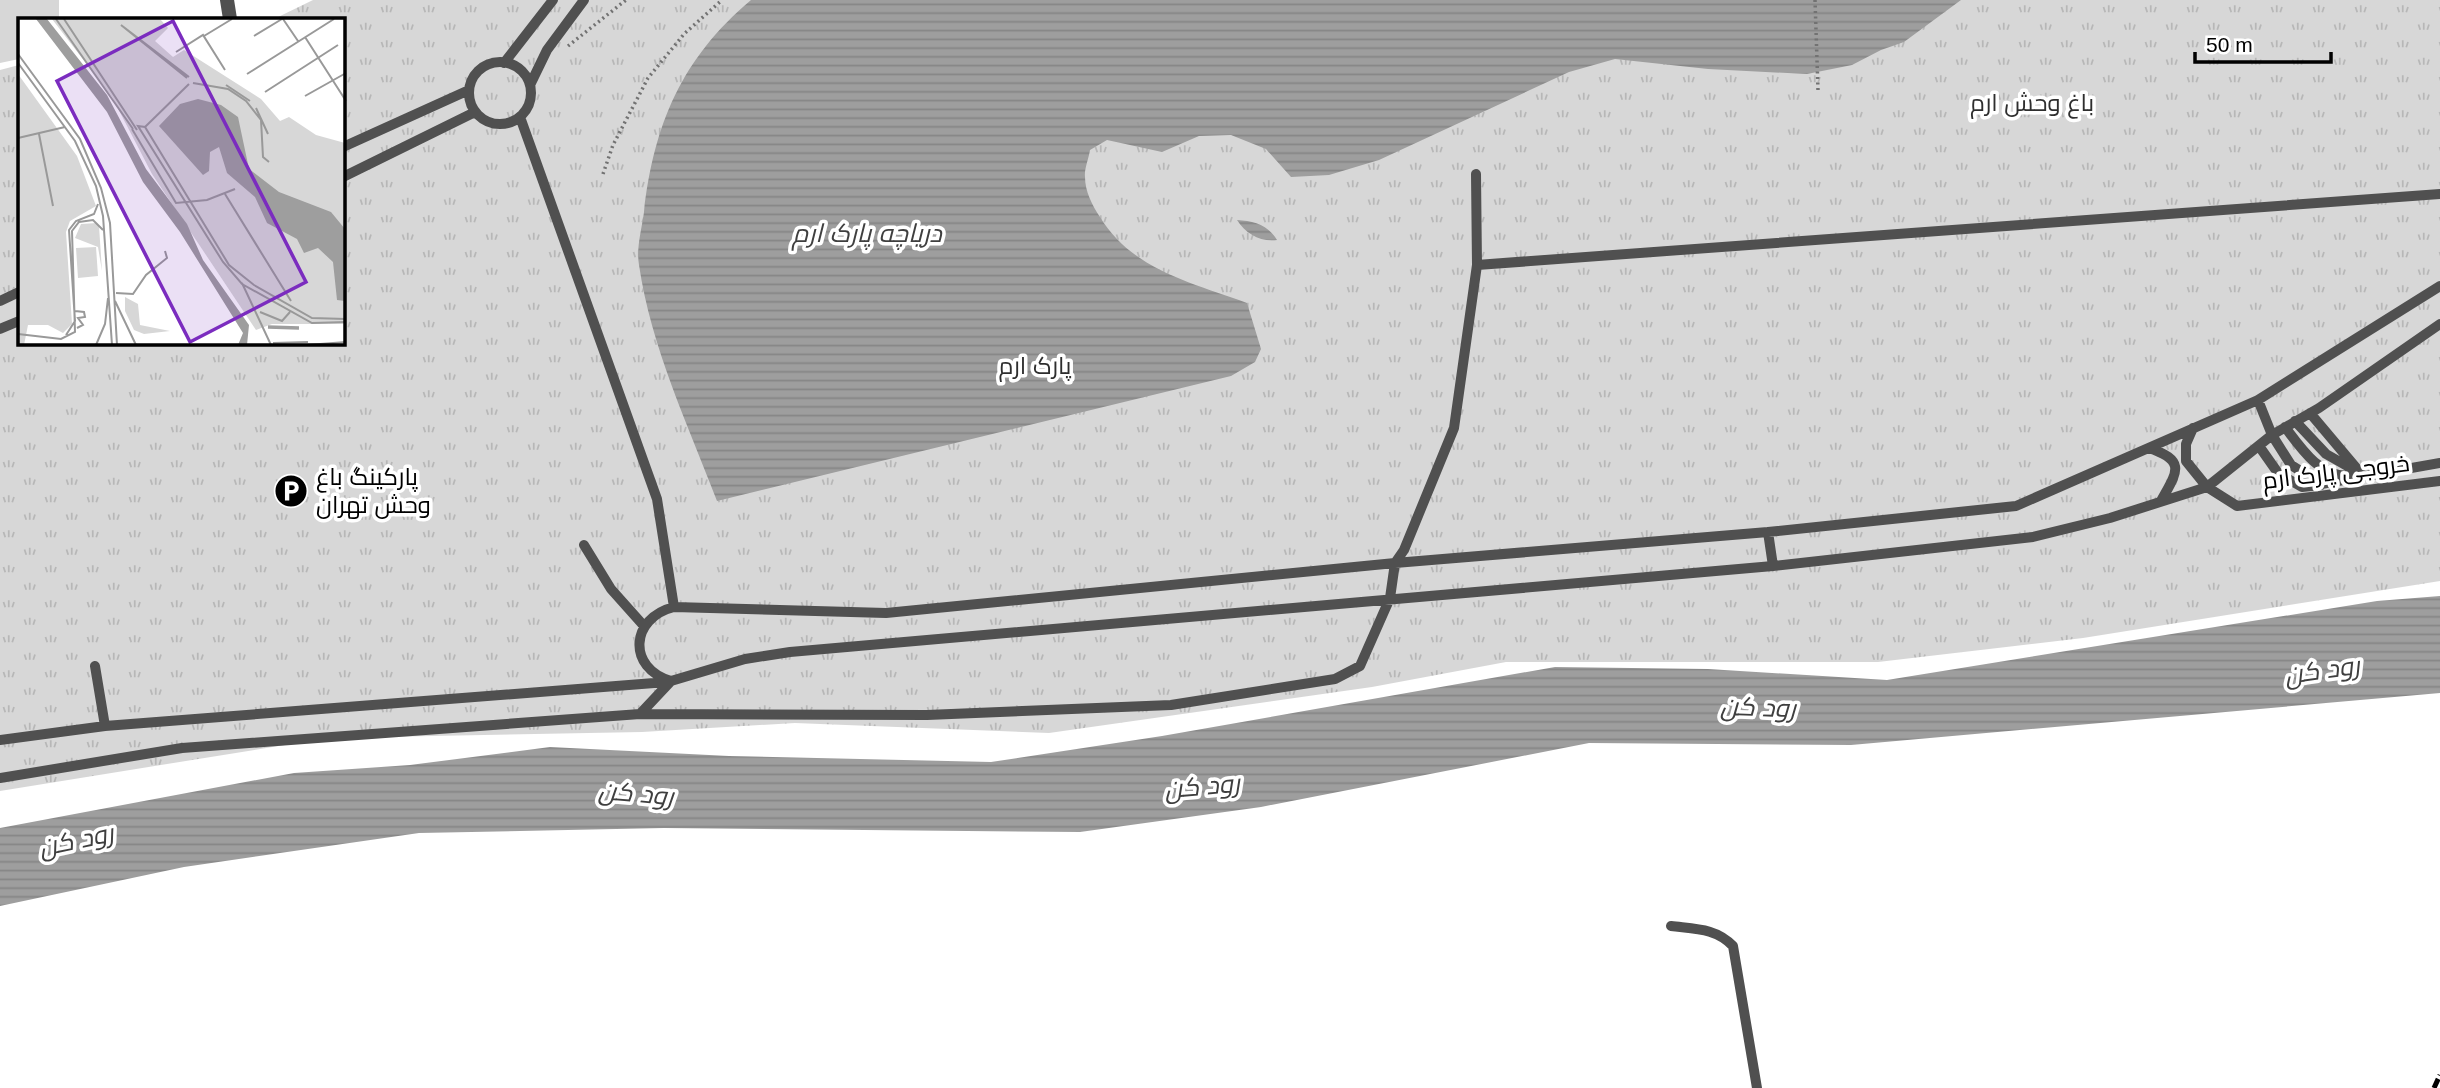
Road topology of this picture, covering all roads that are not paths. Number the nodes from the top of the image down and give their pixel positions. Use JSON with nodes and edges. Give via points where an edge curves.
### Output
{"nodes":[{"id":1,"x":227,"y":0,"type":"edge"},
{"id":2,"x":554,"y":0,"type":"edge"},
{"id":3,"x":584,"y":0,"type":"edge"},
{"id":4,"x":230,"y":18,"type":"edge"},
{"id":5,"x":505,"y":63,"type":"junction"},
{"id":6,"x":530,"y":85,"type":"junction"},
{"id":7,"x":469,"y":90,"type":"junction"},
{"id":8,"x":475,"y":112,"type":"junction"},
{"id":9,"x":520,"y":117,"type":"junction"},
{"id":10,"x":345,"y":146,"type":"edge"},
{"id":11,"x":1476,"y":174,"type":"dead end"},
{"id":12,"x":345,"y":176,"type":"edge"},
{"id":13,"x":2440,"y":194,"type":"edge"},
{"id":14,"x":1477,"y":265,"type":"junction"},
{"id":15,"x":2440,"y":286,"type":"edge"},
{"id":16,"x":18,"y":292,"type":"edge"},
{"id":17,"x":0,"y":300,"type":"edge"},
{"id":18,"x":18,"y":321,"type":"edge"},
{"id":19,"x":2440,"y":324,"type":"edge"},
{"id":20,"x":0,"y":329,"type":"edge"},
{"id":21,"x":2258,"y":400,"type":"junction"},
{"id":22,"x":2310,"y":413,"type":"junction"},
{"id":23,"x":2295,"y":421,"type":"junction"},
{"id":24,"x":2285,"y":427,"type":"junction"},
{"id":25,"x":2193,"y":428,"type":"junction"},
{"id":26,"x":2272,"y":435,"type":"junction"},
{"id":27,"x":2259,"y":446,"type":"junction"},
{"id":28,"x":2149,"y":447,"type":"junction"},
{"id":29,"x":2440,"y":464,"type":"edge"},
{"id":30,"x":2363,"y":475,"type":"junction"},
{"id":31,"x":2440,"y":481,"type":"edge"},
{"id":32,"x":2207,"y":486,"type":"junction"},
{"id":33,"x":2322,"y":489,"type":"junction"},
{"id":34,"x":2161,"y":501,"type":"junction"},
{"id":35,"x":1768,"y":533,"type":"junction"},
{"id":36,"x":584,"y":545,"type":"dead end"},
{"id":37,"x":1395,"y":563,"type":"junction"},
{"id":38,"x":1773,"y":566,"type":"junction"},
{"id":39,"x":1390,"y":598,"type":"junction"},
{"id":40,"x":674,"y":607,"type":"junction"},
{"id":41,"x":644,"y":626,"type":"junction"},
{"id":42,"x":95,"y":666,"type":"dead end"},
{"id":43,"x":671,"y":681,"type":"junction"},
{"id":44,"x":640,"y":714,"type":"junction"},
{"id":45,"x":105,"y":726,"type":"junction"},
{"id":46,"x":0,"y":740,"type":"edge"},
{"id":47,"x":0,"y":778,"type":"edge"},
{"id":48,"x":1671,"y":926,"type":"dead end"},
{"id":49,"x":1757,"y":1088,"type":"edge"}],
"edges":[{"from":1,"to":4,"type":"street"},
{"from":2,"to":5,"type":"lane"},
{"from":3,"to":6,"type":"lane","via":[[547,50]]},
{"from":5,"to":6,"type":"lane","via":[[520,70]]},
{"from":5,"to":7,"type":"lane","via":[[477,72]]},
{"from":6,"to":9,"type":"lane","via":[[530,102]]},
{"from":7,"to":8,"type":"lane"},
{"from":7,"to":10,"type":"lane"},
{"from":8,"to":9,"type":"lane","via":[[493,124],[508,124]]},
{"from":8,"to":12,"type":"lane"},
{"from":9,"to":40,"type":"lane","via":[[657,499]]},
{"from":11,"to":14,"type":"lane"},
{"from":13,"to":14,"type":"lane"},
{"from":14,"to":37,"type":"lane","via":[[1454,428]]},
{"from":15,"to":21,"type":"lane"},
{"from":16,"to":17,"type":"lane"},
{"from":18,"to":20,"type":"lane"},
{"from":19,"to":22,"type":"lane"},
{"from":21,"to":25,"type":"lane"},
{"from":21,"to":26,"type":"lane"},
{"from":22,"to":23,"type":"lane"},
{"from":22,"to":30,"type":"lane"},
{"from":23,"to":24,"type":"lane"},
{"from":23,"to":30,"type":"lane","via":[[2326,454]]},
{"from":24,"to":26,"type":"lane"},
{"from":24,"to":30,"type":"lane","via":[[2312,462],[2340,476]]},
{"from":25,"to":28,"type":"lane"},
{"from":25,"to":32,"type":"lane","via":[[2186,444],[2186,461]]},
{"from":26,"to":27,"type":"lane"},
{"from":26,"to":33,"type":"lane","via":[[2291,465]]},
{"from":27,"to":32,"type":"lane"},
{"from":27,"to":33,"type":"lane","via":[[2278,473],[2301,487]]},
{"from":28,"to":34,"type":"lane","via":[[2169,454],[2175,464],[2176,473]]},
{"from":28,"to":35,"type":"lane","via":[[2016,506]]},
{"from":29,"to":30,"type":"lane"},
{"from":30,"to":33,"type":"lane"},
{"from":31,"to":33,"type":"lane","name":"خروجی پارک ارم"},
{"from":32,"to":33,"type":"lane","name":"خروجی پارک ارم","via":[[2237,506]]},
{"from":32,"to":34,"type":"lane"},
{"from":34,"to":38,"type":"lane","via":[[2033,537]]},
{"from":35,"to":37,"type":"lane"},
{"from":35,"to":38,"type":"lane"},
{"from":36,"to":41,"type":"lane","via":[[611,589]]},
{"from":37,"to":39,"type":"lane"},
{"from":37,"to":40,"type":"lane","via":[[886,613]]},
{"from":38,"to":39,"type":"lane"},
{"from":39,"to":43,"type":"lane","via":[[790,652],[745,659]]},
{"from":39,"to":44,"type":"lane","via":[[1360,666],[1335,678],[1182,703],[927,715]]},
{"from":40,"to":41,"type":"lane","via":[[652,616]]},
{"from":41,"to":43,"type":"lane","via":[[640,638],[643,662]]},
{"from":42,"to":45,"type":"lane"},
{"from":43,"to":44,"type":"lane"},
{"from":43,"to":45,"type":"lane"},
{"from":44,"to":47,"type":"lane","via":[[182,748]]},
{"from":45,"to":46,"type":"lane"},
{"from":48,"to":49,"type":"lane","via":[[1709,930],[1733,946]]}]}
